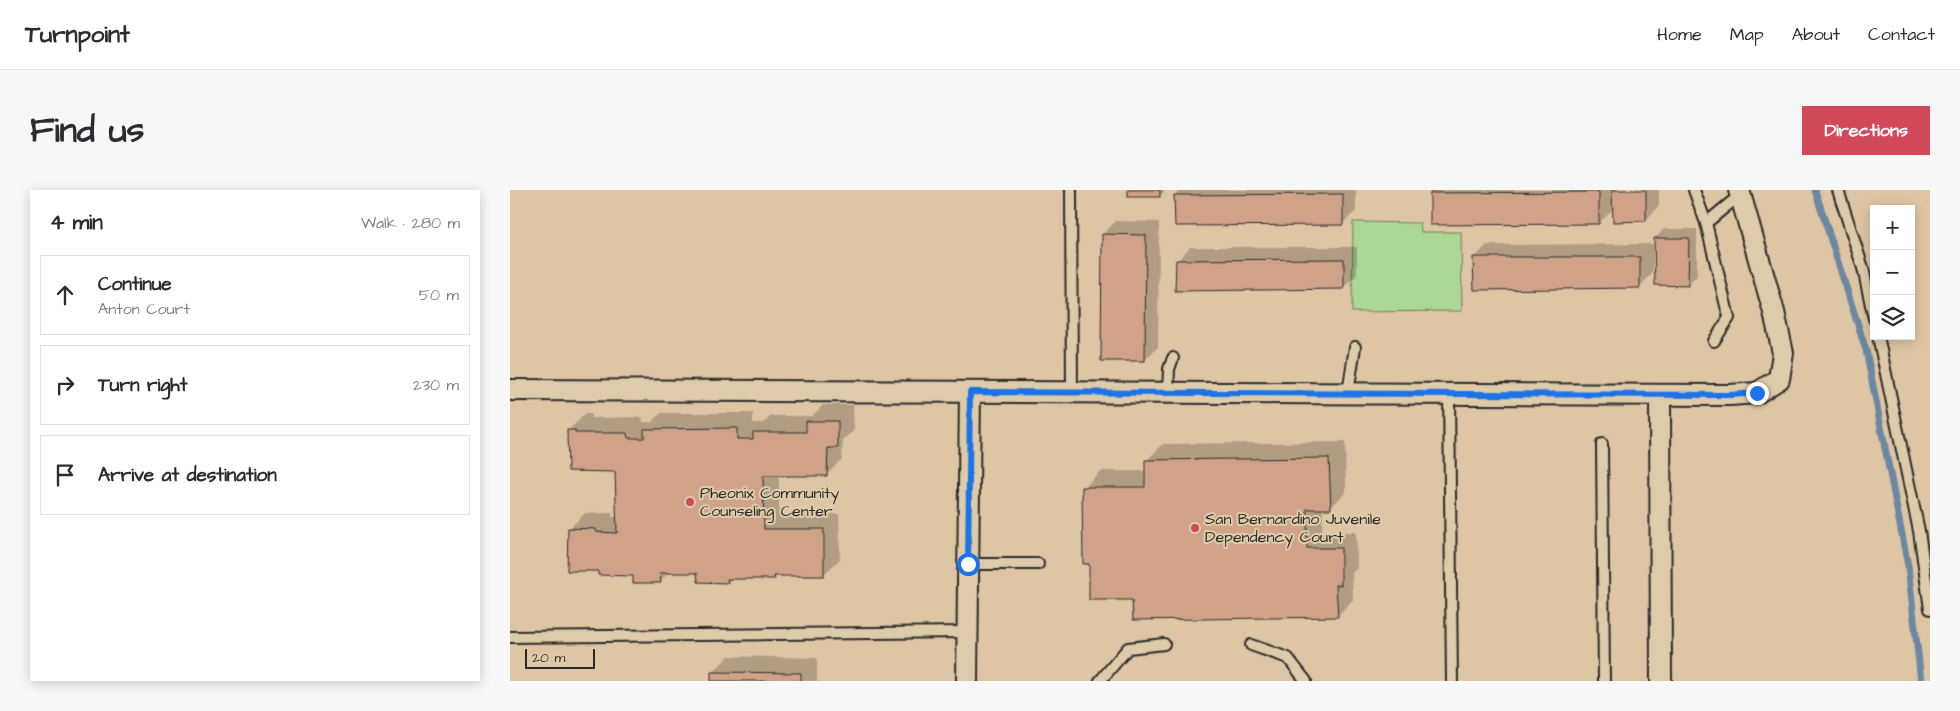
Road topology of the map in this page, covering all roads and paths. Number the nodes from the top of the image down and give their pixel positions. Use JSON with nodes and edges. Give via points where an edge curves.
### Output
{"nodes":[{"id":1,"x":1071,"y":190,"type":"edge"},
{"id":2,"x":1694,"y":190,"type":"edge"},
{"id":3,"x":1838,"y":190,"type":"edge"},
{"id":4,"x":1739,"y":193,"type":"edge"},
{"id":5,"x":1706,"y":223,"type":"junction"},
{"id":6,"x":1870,"y":300,"type":"edge"},
{"id":7,"x":1879,"y":340,"type":"edge"},
{"id":8,"x":1714,"y":341,"type":"dead end"},
{"id":9,"x":1355,"y":347,"type":"dead end"},
{"id":10,"x":1173,"y":358,"type":"dead end"},
{"id":11,"x":510,"y":390,"type":"edge"},
{"id":12,"x":970,"y":392,"type":"junction"},
{"id":13,"x":1072,"y":392,"type":"junction"},
{"id":14,"x":1168,"y":393,"type":"junction"},
{"id":15,"x":1348,"y":393,"type":"junction"},
{"id":16,"x":1449,"y":394,"type":"junction"},
{"id":17,"x":1660,"y":395,"type":"junction"},
{"id":18,"x":1602,"y":444,"type":"dead end"},
{"id":19,"x":968,"y":564,"type":"junction"},
{"id":20,"x":1038,"y":564,"type":"dead end"},
{"id":21,"x":1930,"y":609,"type":"edge"},
{"id":22,"x":967,"y":632,"type":"junction"},
{"id":23,"x":510,"y":637,"type":"edge"},
{"id":24,"x":1164,"y":644,"type":"dead end"},
{"id":25,"x":1251,"y":645,"type":"dead end"},
{"id":26,"x":967,"y":681,"type":"edge"},
{"id":27,"x":1100,"y":681,"type":"edge"},
{"id":28,"x":1306,"y":681,"type":"edge"},
{"id":29,"x":1452,"y":681,"type":"edge"},
{"id":30,"x":1604,"y":681,"type":"edge"},
{"id":31,"x":1661,"y":681,"type":"edge"}],
"edges":[{"from":1,"to":13,"type":"lane"},
{"from":2,"to":5,"type":"lane"},
{"from":3,"to":6,"type":"lane"},
{"from":4,"to":5,"type":"lane"},
{"from":4,"to":17,"type":"street","via":[[1783,353],[1779,379],[1757,393]]},
{"from":5,"to":8,"type":"lane","via":[[1729,318]]},
{"from":7,"to":21,"type":"lane","via":[[1920,531]]},
{"from":9,"to":15,"type":"lane"},
{"from":10,"to":14,"type":"lane"},
{"from":11,"to":12,"type":"street"},
{"from":12,"to":13,"type":"street"},
{"from":12,"to":19,"type":"street"},
{"from":13,"to":14,"type":"street"},
{"from":14,"to":15,"type":"street"},
{"from":15,"to":16,"type":"street"},
{"from":16,"to":17,"type":"street"},
{"from":16,"to":29,"type":"lane"},
{"from":17,"to":31,"type":"street"},
{"from":18,"to":30,"type":"lane"},
{"from":19,"to":20,"type":"lane"},
{"from":19,"to":22,"type":"street"},
{"from":22,"to":23,"type":"lane"},
{"from":22,"to":26,"type":"street"},
{"from":24,"to":27,"type":"lane","via":[[1128,648]]},
{"from":25,"to":28,"type":"lane","via":[[1288,658]]}]}
